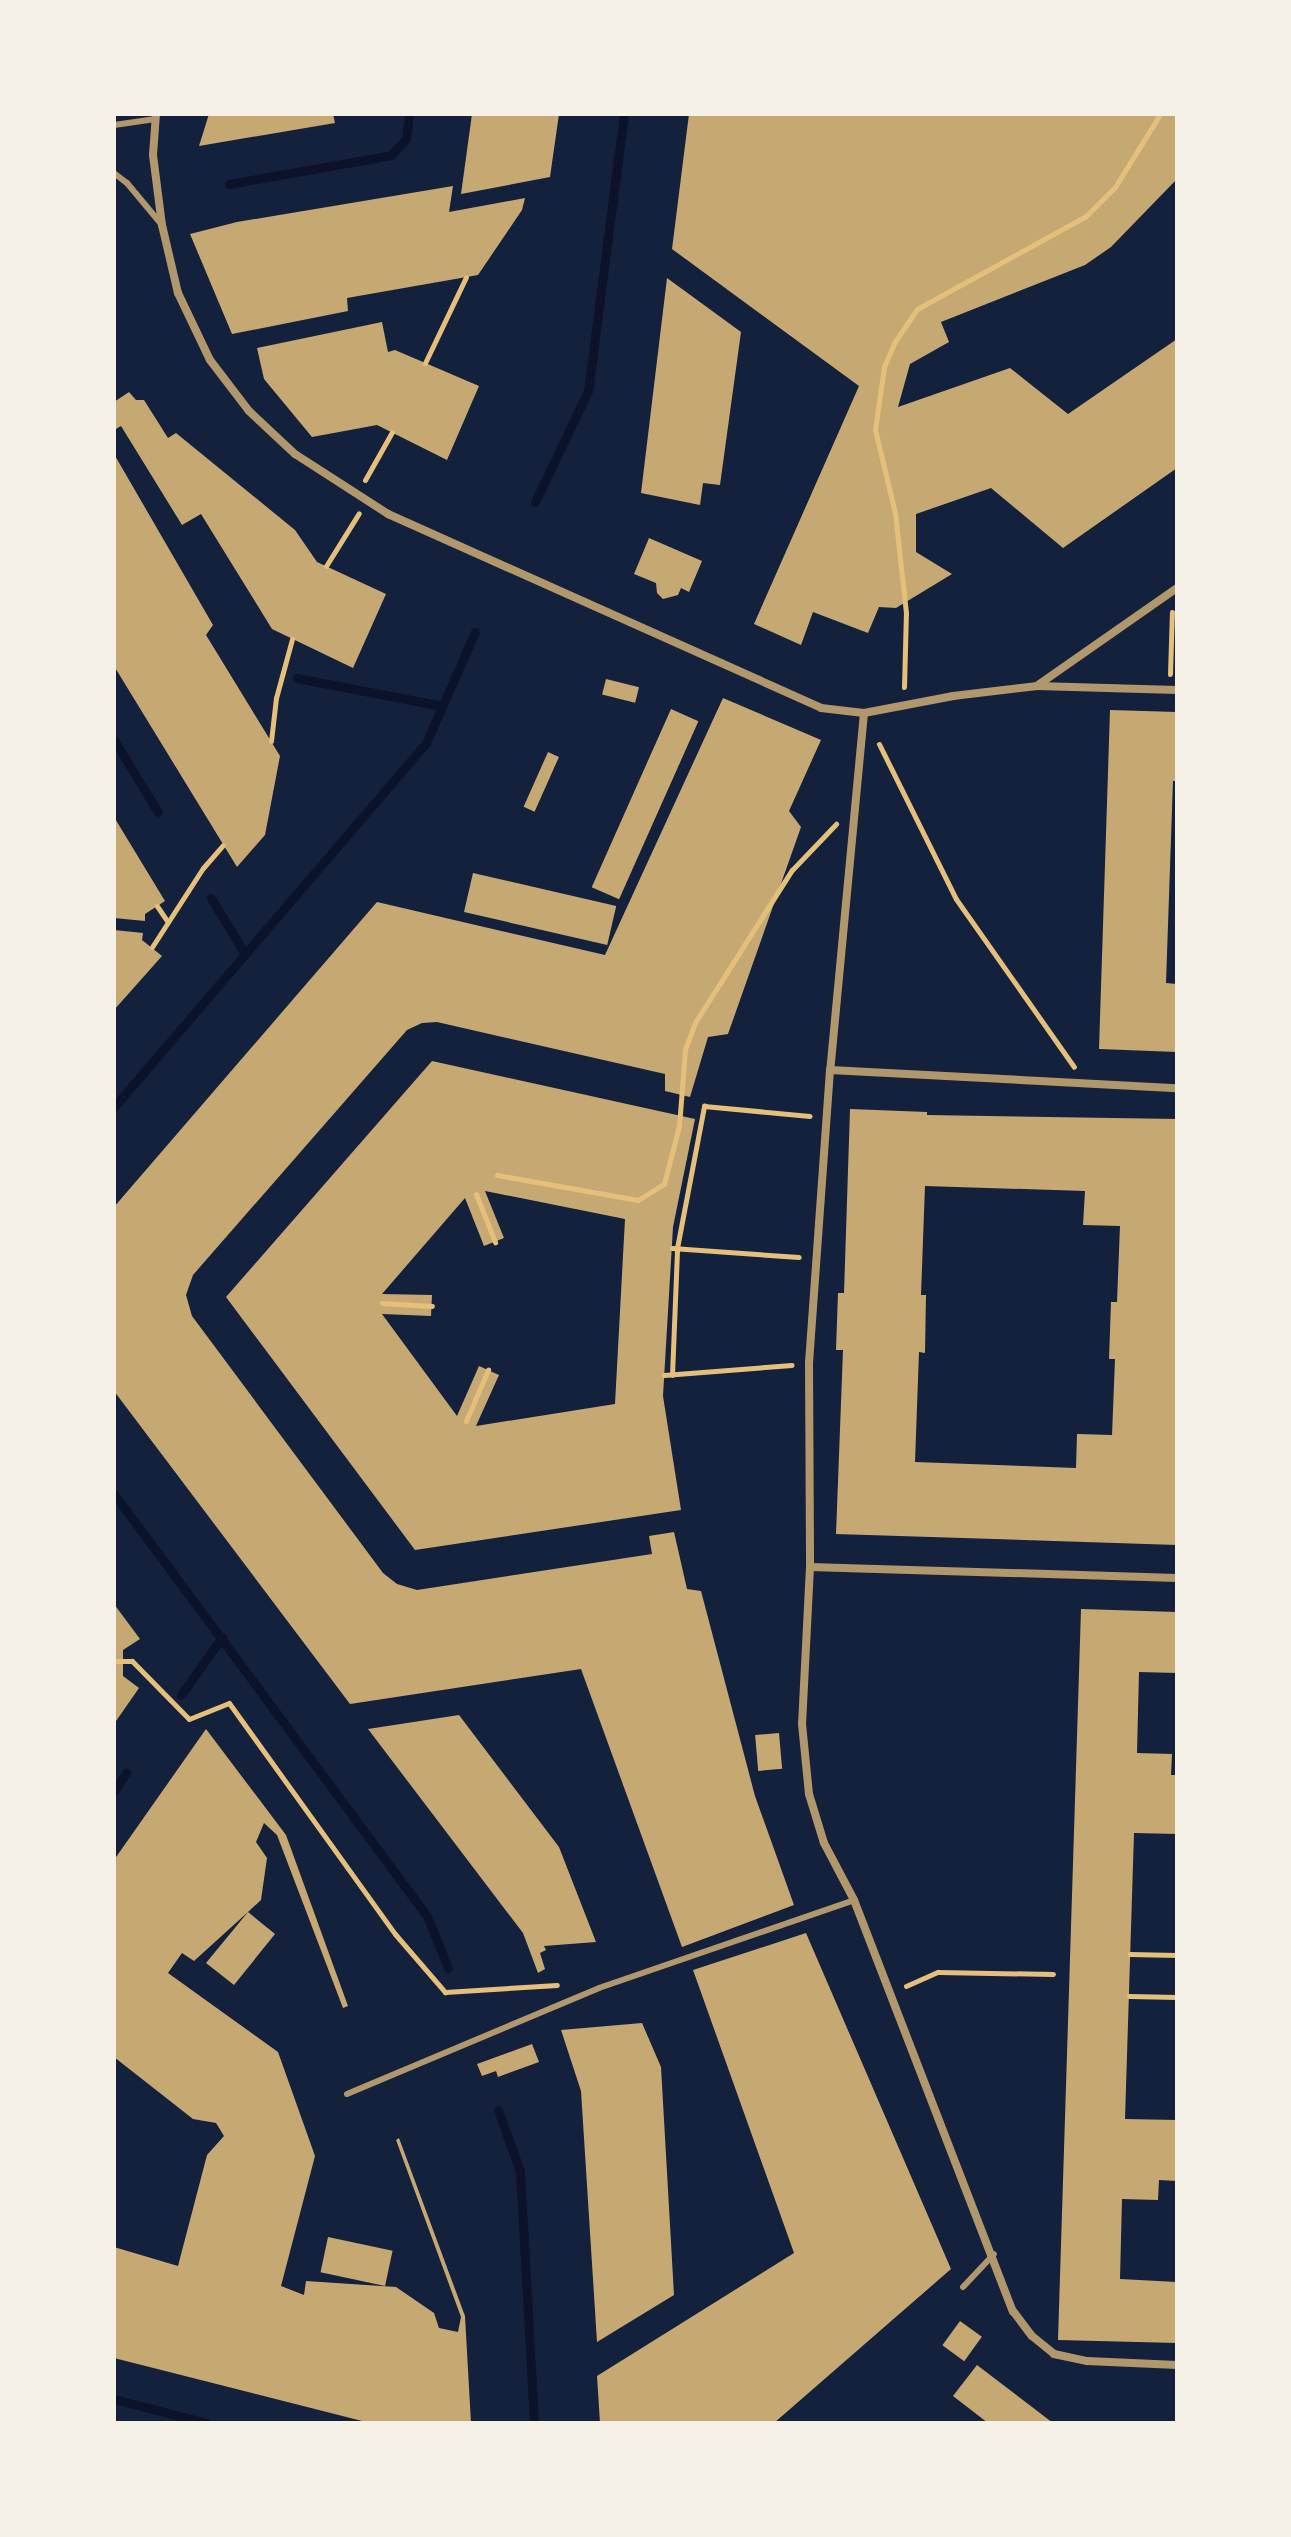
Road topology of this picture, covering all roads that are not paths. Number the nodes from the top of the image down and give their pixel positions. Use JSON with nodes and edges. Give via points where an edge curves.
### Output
{"nodes":[{"id":1,"x":156,"y":117,"type":"edge"},
{"id":2,"x":114,"y":125,"type":"edge"},
{"id":3,"x":114,"y":173,"type":"edge"},
{"id":4,"x":162,"y":225,"type":"junction"},
{"id":5,"x":1177,"y":588,"type":"edge"},
{"id":6,"x":1037,"y":686,"type":"junction"},
{"id":7,"x":1173,"y":690,"type":"edge"},
{"id":8,"x":864,"y":713,"type":"junction"},
{"id":9,"x":830,"y":1070,"type":"junction"},
{"id":10,"x":1177,"y":1088,"type":"edge"},
{"id":11,"x":810,"y":1567,"type":"junction"},
{"id":12,"x":1177,"y":1578,"type":"edge"},
{"id":13,"x":854,"y":1900,"type":"junction"},
{"id":14,"x":347,"y":2094,"type":"dead end"},
{"id":15,"x":994,"y":2254,"type":"junction"},
{"id":16,"x":963,"y":2287,"type":"dead end"},
{"id":17,"x":1177,"y":2365,"type":"edge"}],
"edges":[{"from":1,"to":2,"type":"lane"},
{"from":1,"to":4,"type":"street","via":[[153,155]]},
{"from":3,"to":4,"type":"lane"},
{"from":4,"to":8,"type":"street","via":[[178,293],[210,360],[249,411],[295,454],[388,514],[821,708]]},
{"from":5,"to":6,"type":"street"},
{"from":6,"to":7,"type":"street"},
{"from":6,"to":8,"type":"street"},
{"from":8,"to":9,"type":"street"},
{"from":9,"to":10,"type":"street"},
{"from":9,"to":11,"type":"street","via":[[809,1363]]},
{"from":11,"to":12,"type":"street"},
{"from":11,"to":13,"type":"street","via":[[802,1724],[809,1794],[824,1843]]},
{"from":13,"to":14,"type":"lane","via":[[599,1988]]},
{"from":13,"to":15,"type":"street"},
{"from":15,"to":16,"type":"lane"},
{"from":15,"to":17,"type":"street","via":[[1013,2311],[1054,2354],[1087,2361]]}]}
